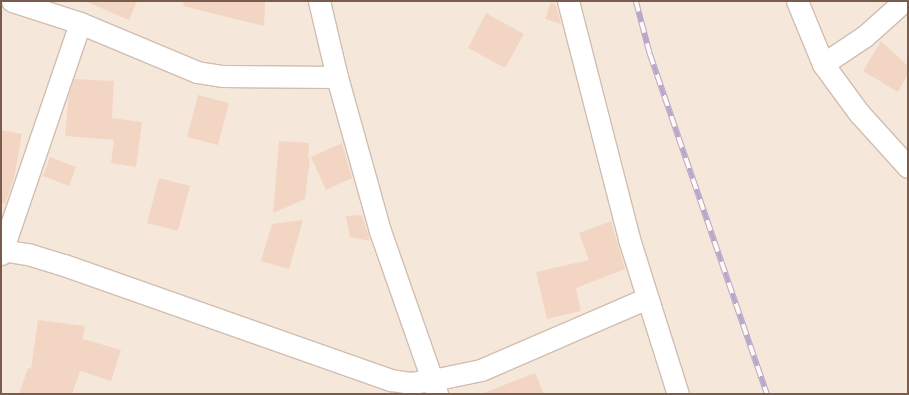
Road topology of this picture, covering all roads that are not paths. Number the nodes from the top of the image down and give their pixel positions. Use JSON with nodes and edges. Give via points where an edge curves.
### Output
{"nodes":[{"id":1,"x":12,"y":1,"type":"edge"},
{"id":2,"x":319,"y":1,"type":"edge"},
{"id":3,"x":568,"y":1,"type":"edge"},
{"id":4,"x":797,"y":1,"type":"edge"},
{"id":5,"x":904,"y":1,"type":"edge"},
{"id":6,"x":80,"y":23,"type":"junction"},
{"id":7,"x":823,"y":64,"type":"junction"},
{"id":8,"x":337,"y":78,"type":"junction"},
{"id":9,"x":908,"y":167,"type":"edge"},
{"id":10,"x":2,"y":251,"type":"edge"},
{"id":11,"x":647,"y":298,"type":"junction"},
{"id":12,"x":435,"y":387,"type":"edge"},
{"id":13,"x":678,"y":394,"type":"edge"}],
"edges":[{"from":1,"to":6,"type":"street"},
{"from":2,"to":8,"type":"street"},
{"from":3,"to":11,"type":"street"},
{"from":4,"to":7,"type":"street"},
{"from":5,"to":7,"type":"street","via":[[865,36]]},
{"from":6,"to":8,"type":"street","via":[[197,72],[223,76]]},
{"from":6,"to":10,"type":"street"},
{"from":7,"to":9,"type":"street","via":[[859,113]]},
{"from":8,"to":12,"type":"street","via":[[380,231]]},
{"from":10,"to":12,"type":"street","via":[[64,265],[391,380]]},
{"from":11,"to":12,"type":"street"},
{"from":11,"to":13,"type":"street"}]}
